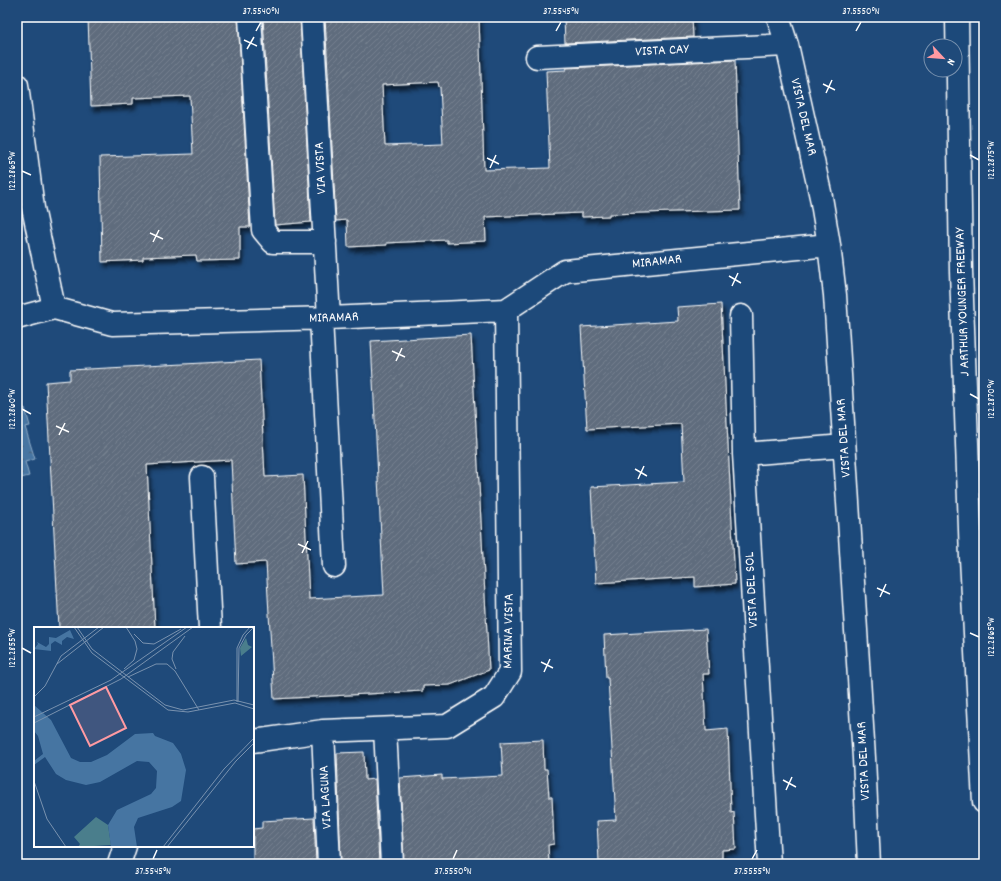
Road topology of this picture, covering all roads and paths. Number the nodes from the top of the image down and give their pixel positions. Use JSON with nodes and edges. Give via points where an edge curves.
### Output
{"nodes":[{"id":1,"x":250,"y":17,"type":"edge"},
{"id":2,"x":312,"y":17,"type":"edge"},
{"id":3,"x":778,"y":17,"type":"edge"},
{"id":4,"x":957,"y":17,"type":"edge"},
{"id":5,"x":787,"y":45,"type":"junction"},
{"id":6,"x":537,"y":56,"type":"dead end"},
{"id":7,"x":17,"y":85,"type":"edge"},
{"id":8,"x":325,"y":242,"type":"junction"},
{"id":9,"x":829,"y":245,"type":"junction"},
{"id":10,"x":54,"y":308,"type":"junction"},
{"id":11,"x":506,"y":310,"type":"junction"},
{"id":12,"x":741,"y":316,"type":"dead end"},
{"id":13,"x":17,"y":318,"type":"edge"},
{"id":14,"x":325,"y":318,"type":"junction"},
{"id":15,"x":844,"y":446,"type":"junction"},
{"id":16,"x":744,"y":454,"type":"junction"},
{"id":17,"x":202,"y":477,"type":"dead end"},
{"id":18,"x":334,"y":566,"type":"dead end"},
{"id":19,"x":210,"y":627,"type":"edge"},
{"id":20,"x":385,"y":729,"type":"junction"},
{"id":21,"x":322,"y":731,"type":"junction"},
{"id":22,"x":254,"y":741,"type":"edge"},
{"id":23,"x":984,"y":802,"type":"edge"},
{"id":24,"x":125,"y":847,"type":"edge"},
{"id":25,"x":119,"y":864,"type":"edge"},
{"id":26,"x":329,"y":864,"type":"edge"},
{"id":27,"x":392,"y":864,"type":"edge"},
{"id":28,"x":769,"y":864,"type":"edge"},
{"id":29,"x":869,"y":864,"type":"edge"}],
"edges":[{"from":1,"to":8,"type":"main road","via":[[262,230],[272,242]]},
{"from":2,"to":8,"type":"main road","name":"VIA VISTA"},
{"from":3,"to":5,"type":"main road","name":"VISTA DEL MAR"},
{"from":4,"to":23,"type":"main road","name":"J ARTHUR YOUNGER FREEWAY","via":[[971,558]]},
{"from":5,"to":6,"type":"main road","name":"VISTA CAY"},
{"from":5,"to":9,"type":"main road","name":"VISTA DEL MAR","via":[[821,197]]},
{"from":7,"to":10,"type":"main road","via":[[33,208]]},
{"from":8,"to":14,"type":"main road","name":"VIA VISTA"},
{"from":9,"to":11,"type":"main road","name":"MIRAMAR","via":[[565,271]]},
{"from":9,"to":15,"type":"main road","name":"VISTA DEL MAR","via":[[835,295]]},
{"from":10,"to":13,"type":"main road"},
{"from":10,"to":14,"type":"main road","name":"MIRAMAR","via":[[112,324]]},
{"from":11,"to":14,"type":"main road","name":"MIRAMAR"},
{"from":11,"to":20,"type":"main road","name":"MARINA VISTA","via":[[510,672],[494,697],[447,726]]},
{"from":12,"to":16,"type":"main road","name":"VISTA DEL SOL"},
{"from":14,"to":18,"type":"main road","name":"VIA VISTA"},
{"from":15,"to":16,"type":"main road"},
{"from":15,"to":29,"type":"main road","name":"VISTA DEL MAR"},
{"from":16,"to":28,"type":"main road","name":"VISTA DEL SOL"},
{"from":17,"to":19,"type":"main road"},
{"from":20,"to":21,"type":"main road","name":"MARINA VISTA"},
{"from":20,"to":27,"type":"main road"},
{"from":21,"to":22,"type":"main road","name":"MARINA VISTA"},
{"from":21,"to":26,"type":"main road","name":"VIA LAGUNA"},
{"from":24,"to":25,"type":"main road"}]}
